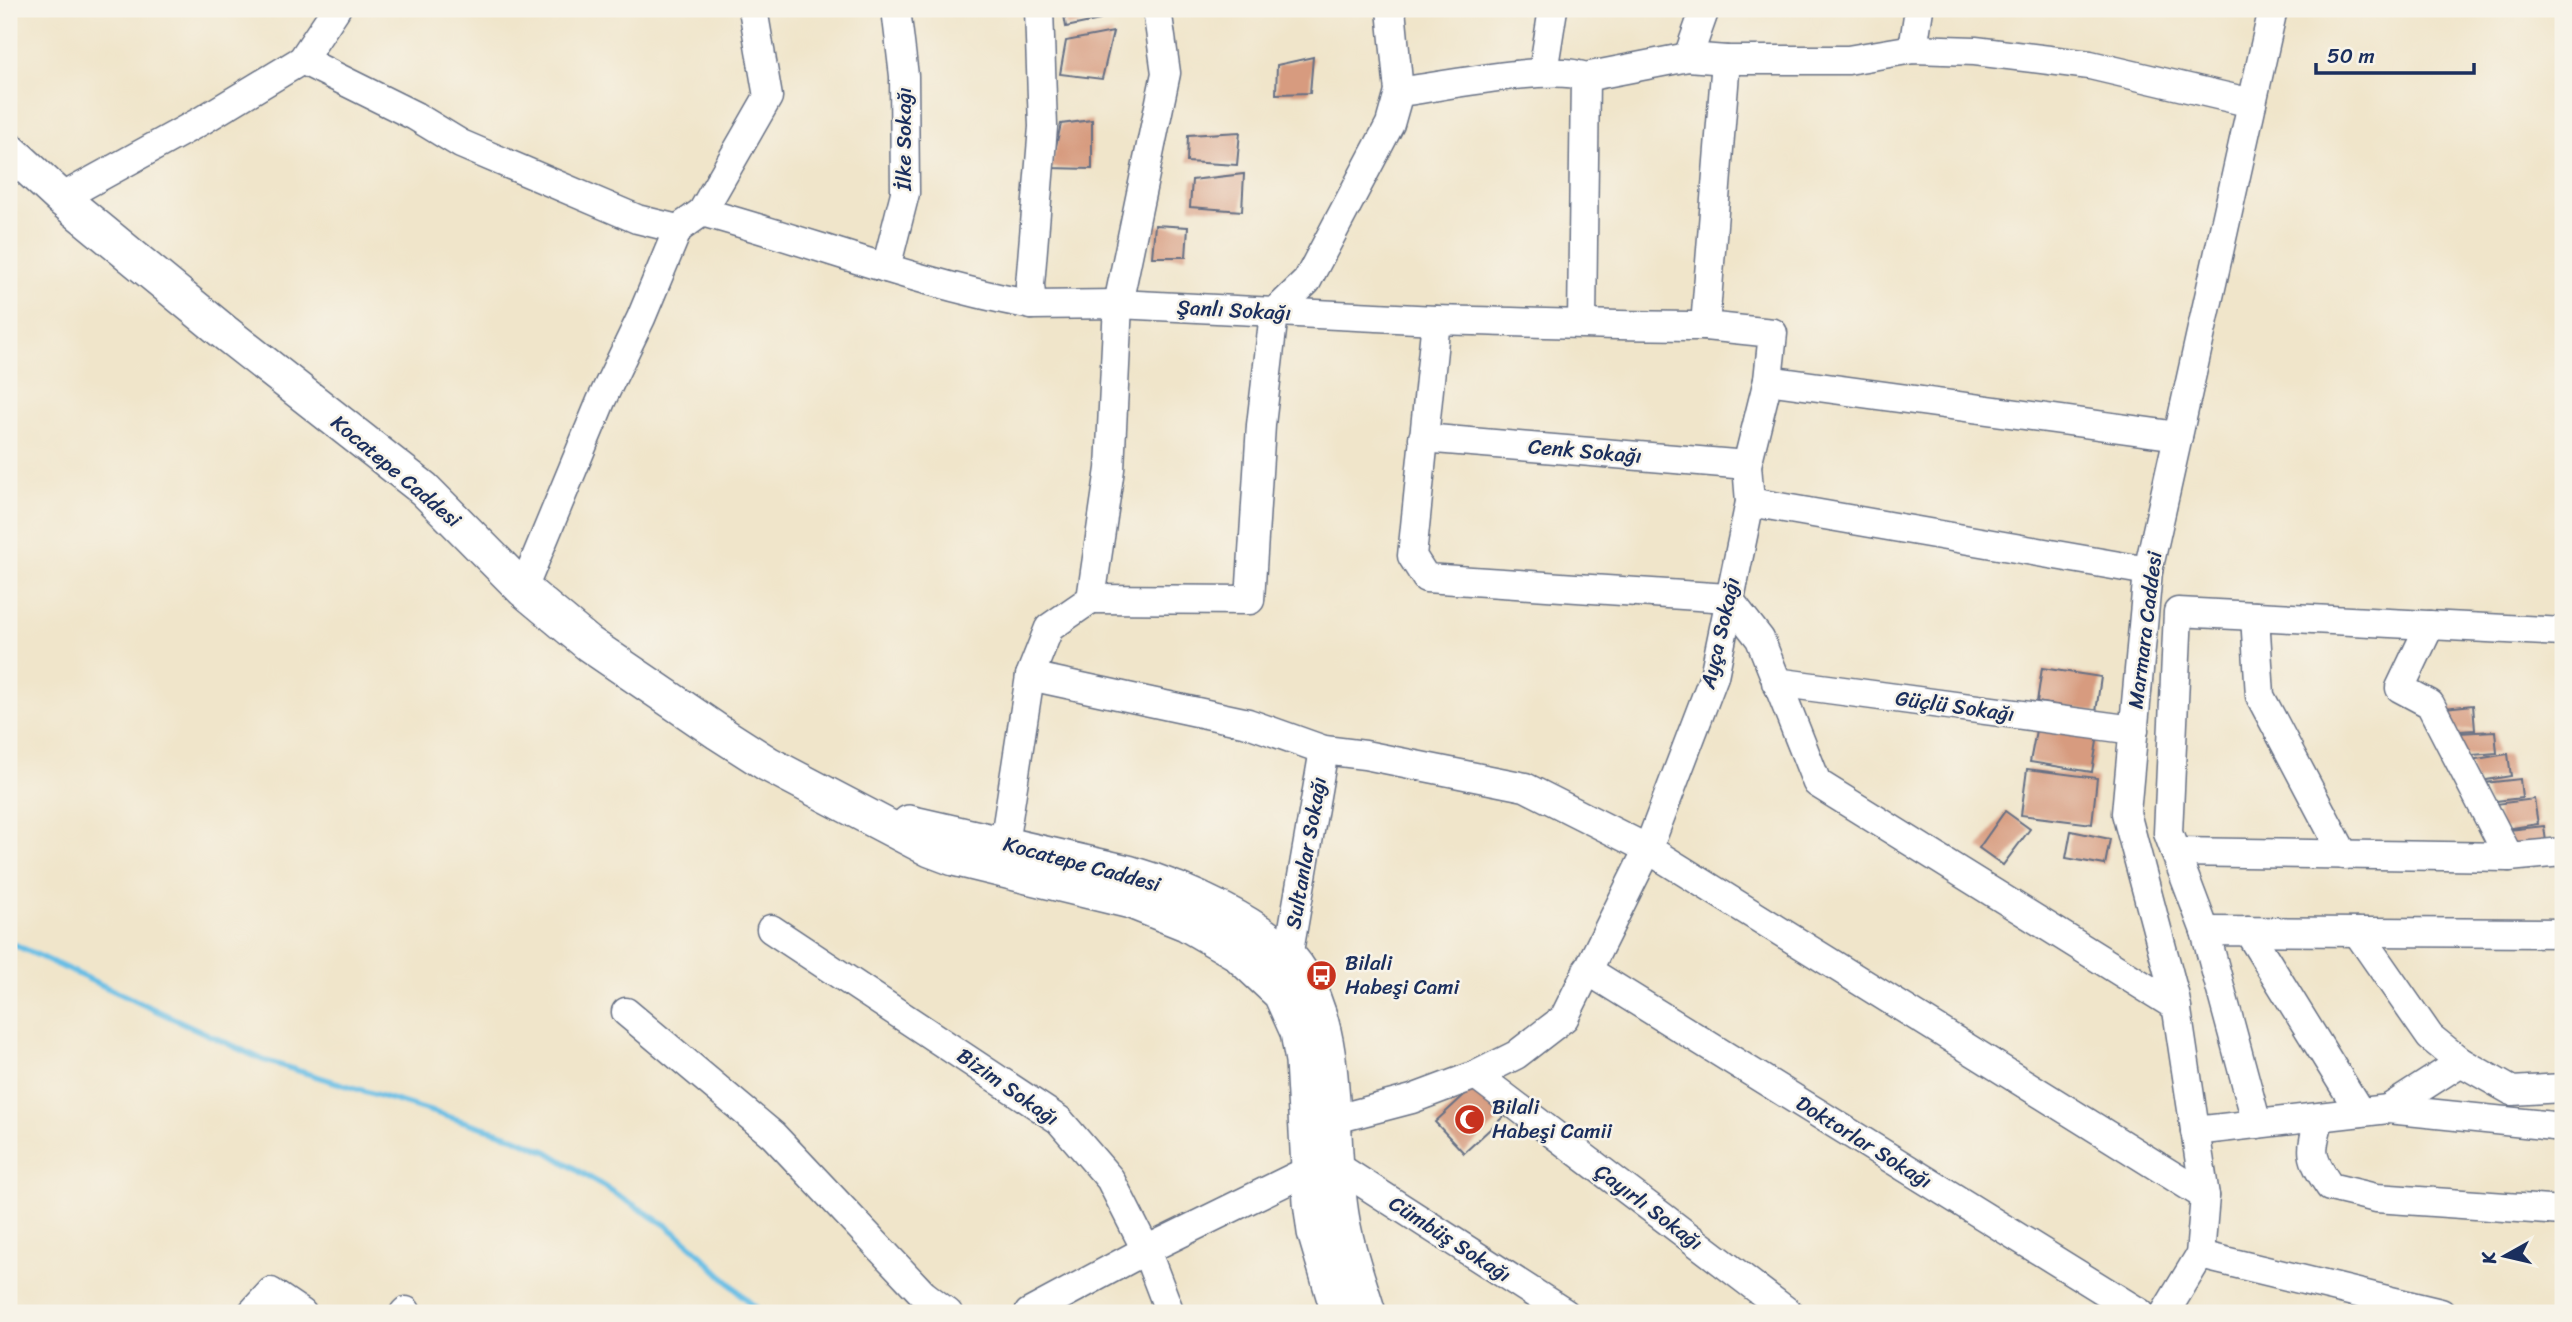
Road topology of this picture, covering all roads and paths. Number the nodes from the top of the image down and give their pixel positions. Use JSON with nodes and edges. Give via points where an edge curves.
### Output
{"nodes":[{"id":1,"x":336,"y":9,"type":"edge"},
{"id":2,"x":753,"y":9,"type":"edge"},
{"id":3,"x":896,"y":9,"type":"edge"},
{"id":4,"x":1039,"y":9,"type":"edge"},
{"id":5,"x":1157,"y":9,"type":"edge"},
{"id":6,"x":1391,"y":9,"type":"edge"},
{"id":7,"x":1553,"y":9,"type":"edge"},
{"id":8,"x":1705,"y":9,"type":"edge"},
{"id":9,"x":1919,"y":9,"type":"edge"},
{"id":10,"x":2273,"y":9,"type":"edge"},
{"id":11,"x":1913,"y":49,"type":"junction"},
{"id":12,"x":1688,"y":57,"type":"junction"},
{"id":13,"x":302,"y":60,"type":"junction"},
{"id":14,"x":1727,"y":60,"type":"junction"},
{"id":15,"x":1543,"y":72,"type":"junction"},
{"id":16,"x":1585,"y":77,"type":"junction"},
{"id":17,"x":1399,"y":92,"type":"junction"},
{"id":18,"x":2252,"y":103,"type":"junction"},
{"id":19,"x":9,"y":150,"type":"edge"},
{"id":20,"x":61,"y":198,"type":"junction"},
{"id":21,"x":702,"y":212,"type":"junction"},
{"id":22,"x":678,"y":229,"type":"junction"},
{"id":23,"x":886,"y":268,"type":"junction"},
{"id":24,"x":1118,"y":304,"type":"junction"},
{"id":25,"x":1032,"y":305,"type":"junction"},
{"id":26,"x":1274,"y":313,"type":"junction"},
{"id":27,"x":1436,"y":320,"type":"junction"},
{"id":28,"x":1582,"y":323,"type":"junction"},
{"id":29,"x":1705,"y":326,"type":"junction"},
{"id":30,"x":1768,"y":380,"type":"junction"},
{"id":31,"x":2178,"y":436,"type":"junction"},
{"id":32,"x":1423,"y":438,"type":"junction"},
{"id":33,"x":1747,"y":465,"type":"junction"},
{"id":34,"x":1750,"y":502,"type":"junction"},
{"id":35,"x":2148,"y":571,"type":"junction"},
{"id":36,"x":523,"y":589,"type":"junction"},
{"id":37,"x":1728,"y":598,"type":"junction"},
{"id":38,"x":1091,"y":599,"type":"junction"},
{"id":39,"x":2255,"y":616,"type":"junction"},
{"id":40,"x":2430,"y":625,"type":"junction"},
{"id":41,"x":2563,"y":632,"type":"edge"},
{"id":42,"x":1030,"y":676,"type":"junction"},
{"id":43,"x":1776,"y":682,"type":"junction"},
{"id":44,"x":2134,"y":730,"type":"junction"},
{"id":45,"x":1324,"y":750,"type":"junction"},
{"id":46,"x":1648,"y":849,"type":"junction"},
{"id":47,"x":2175,"y":852,"type":"junction"},
{"id":48,"x":2563,"y":852,"type":"edge"},
{"id":49,"x":2344,"y":855,"type":"junction"},
{"id":50,"x":1001,"y":856,"type":"junction"},
{"id":51,"x":2509,"y":857,"type":"junction"},
{"id":52,"x":771,"y":929,"type":"dead end"},
{"id":53,"x":2205,"y":931,"type":"junction"},
{"id":54,"x":2248,"y":931,"type":"junction"},
{"id":55,"x":2357,"y":932,"type":"junction"},
{"id":56,"x":2563,"y":933,"type":"edge"},
{"id":57,"x":1288,"y":957,"type":"junction"},
{"id":58,"x":1587,"y":970,"type":"junction"},
{"id":59,"x":1281,"y":994,"type":"junction"},
{"id":60,"x":2177,"y":1007,"type":"junction"},
{"id":61,"x":626,"y":1012,"type":"dead end"},
{"id":62,"x":2461,"y":1062,"type":"junction"},
{"id":63,"x":1476,"y":1075,"type":"junction"},
{"id":64,"x":2563,"y":1088,"type":"edge"},
{"id":65,"x":2388,"y":1109,"type":"junction"},
{"id":66,"x":2360,"y":1112,"type":"junction"},
{"id":67,"x":2320,"y":1117,"type":"junction"},
{"id":68,"x":1320,"y":1124,"type":"junction"},
{"id":69,"x":2257,"y":1124,"type":"junction"},
{"id":70,"x":2563,"y":1127,"type":"edge"},
{"id":71,"x":2195,"y":1131,"type":"junction"},
{"id":72,"x":1322,"y":1167,"type":"junction"},
{"id":73,"x":2205,"y":1196,"type":"junction"},
{"id":74,"x":2563,"y":1211,"type":"edge"},
{"id":75,"x":1146,"y":1250,"type":"junction"},
{"id":76,"x":2200,"y":1255,"type":"junction"},
{"id":77,"x":252,"y":1313,"type":"edge"},
{"id":78,"x":302,"y":1313,"type":"edge"},
{"id":79,"x":948,"y":1313,"type":"edge"},
{"id":80,"x":1029,"y":1313,"type":"edge"},
{"id":81,"x":1170,"y":1313,"type":"edge"},
{"id":82,"x":1339,"y":1313,"type":"edge"},
{"id":83,"x":1368,"y":1313,"type":"edge"},
{"id":84,"x":1565,"y":1313,"type":"edge"},
{"id":85,"x":1789,"y":1313,"type":"edge"},
{"id":86,"x":2140,"y":1313,"type":"edge"},
{"id":87,"x":2165,"y":1313,"type":"edge"},
{"id":88,"x":2441,"y":1313,"type":"edge"}],
"edges":[{"from":1,"to":13,"type":"street"},
{"from":2,"to":21,"type":"street","via":[[768,97]]},
{"from":3,"to":23,"type":"street","name":"İlke Sokağı","via":[[904,76],[905,193]]},
{"from":4,"to":25,"type":"street","via":[[1043,127]]},
{"from":5,"to":24,"type":"street","via":[[1166,73]]},
{"from":6,"to":17,"type":"street"},
{"from":7,"to":15,"type":"street"},
{"from":8,"to":12,"type":"street"},
{"from":9,"to":11,"type":"street"},
{"from":10,"to":18,"type":"street","name":"Marmara Caddesi"},
{"from":11,"to":14,"type":"street","via":[[1848,60]]},
{"from":11,"to":18,"type":"street","via":[[1975,51],[2090,65]]},
{"from":12,"to":14,"type":"street"},
{"from":12,"to":16,"type":"street"},
{"from":13,"to":20,"type":"street"},
{"from":13,"to":22,"type":"street","via":[[461,144],[637,219]]},
{"from":14,"to":29,"type":"street"},
{"from":15,"to":16,"type":"street"},
{"from":15,"to":17,"type":"street"},
{"from":16,"to":28,"type":"street"},
{"from":17,"to":26,"type":"street","via":[[1391,124],[1307,281]]},
{"from":18,"to":31,"type":"street","name":"Marmara Caddesi"},
{"from":19,"to":20,"type":"main road","name":"Kocatepe Caddesi"},
{"from":20,"to":36,"type":"main road","name":"Kocatepe Caddesi","via":[[424,489]]},
{"from":21,"to":22,"type":"street"},
{"from":21,"to":23,"type":"street","name":"Şanlı Sokağı"},
{"from":22,"to":36,"type":"street"},
{"from":23,"to":25,"type":"street","name":"Şanlı Sokağı","via":[[973,294]]},
{"from":24,"to":25,"type":"street","name":"Şanlı Sokağı"},
{"from":24,"to":26,"type":"street","name":"Şanlı Sokağı"},
{"from":24,"to":38,"type":"street","via":[[1111,469]]},
{"from":26,"to":27,"type":"street","name":"Şanlı Sokağı"},
{"from":26,"to":38,"type":"street","via":[[1261,425],[1250,600]]},
{"from":27,"to":28,"type":"street","name":"Şanlı Sokağı"},
{"from":27,"to":32,"type":"street"},
{"from":28,"to":29,"type":"street","name":"Şanlı Sokağı"},
{"from":29,"to":30,"type":"street","name":"Ayça Sokağı","via":[[1773,333]]},
{"from":30,"to":31,"type":"street"},
{"from":30,"to":33,"type":"street","name":"Ayça Sokağı"},
{"from":31,"to":35,"type":"street","name":"Marmara Caddesi"},
{"from":32,"to":33,"type":"street","name":"Cenk Sokağı"},
{"from":32,"to":37,"type":"street","via":[[1412,556],[1426,578]]},
{"from":33,"to":34,"type":"street","name":"Ayça Sokağı"},
{"from":34,"to":35,"type":"street"},
{"from":34,"to":37,"type":"street","name":"Ayça Sokağı"},
{"from":35,"to":44,"type":"street","name":"Marmara Caddesi"},
{"from":36,"to":50,"type":"main road","name":"Kocatepe Caddesi","via":[[589,644],[768,764],[930,849],[954,858]]},
{"from":37,"to":43,"type":"street","via":[[1760,639]]},
{"from":37,"to":46,"type":"street","name":"Ayça Sokağı","via":[[1714,676]]},
{"from":38,"to":42,"type":"street","via":[[1049,628]]},
{"from":39,"to":40,"type":"street"},
{"from":39,"to":47,"type":"street","via":[[2178,612],[2168,833]]},
{"from":39,"to":49,"type":"street","via":[[2260,696]]},
{"from":40,"to":41,"type":"street"},
{"from":40,"to":51,"type":"street","via":[[2400,688],[2430,704]]},
{"from":42,"to":45,"type":"street","via":[[1248,723]]},
{"from":42,"to":50,"type":"street"},
{"from":43,"to":44,"type":"street","name":"Güçlü Sokağı"},
{"from":43,"to":60,"type":"street","via":[[1817,783]]},
{"from":44,"to":60,"type":"street","name":"Marmara Caddesi","via":[[2126,813]]},
{"from":45,"to":46,"type":"street","via":[[1525,787]]},
{"from":45,"to":57,"type":"street","name":"Sultanlar Sokağı"},
{"from":46,"to":58,"type":"street","name":"Ayça Sokağı"},
{"from":46,"to":73,"type":"street"},
{"from":47,"to":49,"type":"street"},
{"from":47,"to":53,"type":"street"},
{"from":48,"to":51,"type":"street"},
{"from":49,"to":51,"type":"street"},
{"from":50,"to":57,"type":"main road","name":"Kocatepe Caddesi","via":[[1128,873],[1161,883],[1249,927]]},
{"from":50,"to":59,"type":"main road","name":"Kocatepe Caddesi","via":[[1186,923],[1236,951]]},
{"from":52,"to":75,"type":"street","name":"Bizim Sokağı","via":[[1059,1120],[1110,1179]]},
{"from":53,"to":54,"type":"street"},
{"from":53,"to":69,"type":"street"},
{"from":54,"to":55,"type":"street"},
{"from":54,"to":66,"type":"street"},
{"from":55,"to":56,"type":"street"},
{"from":55,"to":62,"type":"street","via":[[2430,1037]]},
{"from":57,"to":59,"type":"main road"},
{"from":57,"to":68,"type":"main road","name":"Kocatepe Caddesi","via":[[1319,1017],[1327,1054]]},
{"from":58,"to":63,"type":"street","name":"Ayça Sokağı","via":[[1564,1018],[1516,1055]]},
{"from":58,"to":86,"type":"street","name":"Doktorlar Sokağı"},
{"from":59,"to":68,"type":"main road","name":"Kocatepe Caddesi","via":[[1298,1032]]},
{"from":60,"to":71,"type":"street","name":"Marmara Caddesi"},
{"from":61,"to":79,"type":"street","via":[[773,1135],[923,1294]]},
{"from":62,"to":64,"type":"street","via":[[2512,1091]]},
{"from":62,"to":65,"type":"street"},
{"from":63,"to":68,"type":"street","name":"Ayça Sokağı","via":[[1412,1099]]},
{"from":63,"to":85,"type":"street","name":"Çayırlı Sokağı"},
{"from":65,"to":66,"type":"street"},
{"from":65,"to":70,"type":"street"},
{"from":66,"to":67,"type":"street"},
{"from":67,"to":69,"type":"street"},
{"from":67,"to":74,"type":"street","via":[[2312,1145],[2314,1163],[2329,1187],[2375,1198]]},
{"from":68,"to":72,"type":"main road","name":"Kocatepe Caddesi"},
{"from":69,"to":71,"type":"street"},
{"from":71,"to":73,"type":"street","name":"Marmara Caddesi"},
{"from":72,"to":75,"type":"street"},
{"from":72,"to":82,"type":"main road","name":"Kocatepe Caddesi","via":[[1315,1232]]},
{"from":72,"to":83,"type":"main road","name":"Kocatepe Caddesi"},
{"from":72,"to":84,"type":"street","name":"Cümbüş Sokağı"},
{"from":73,"to":76,"type":"street","name":"Marmara Caddesi"},
{"from":75,"to":80,"type":"street"},
{"from":75,"to":81,"type":"street","name":"Bizim Sokağı"},
{"from":76,"to":87,"type":"street","name":"Marmara Caddesi"},
{"from":76,"to":88,"type":"street"},
{"from":77,"to":78,"type":"street","via":[[271,1292]]}]}
